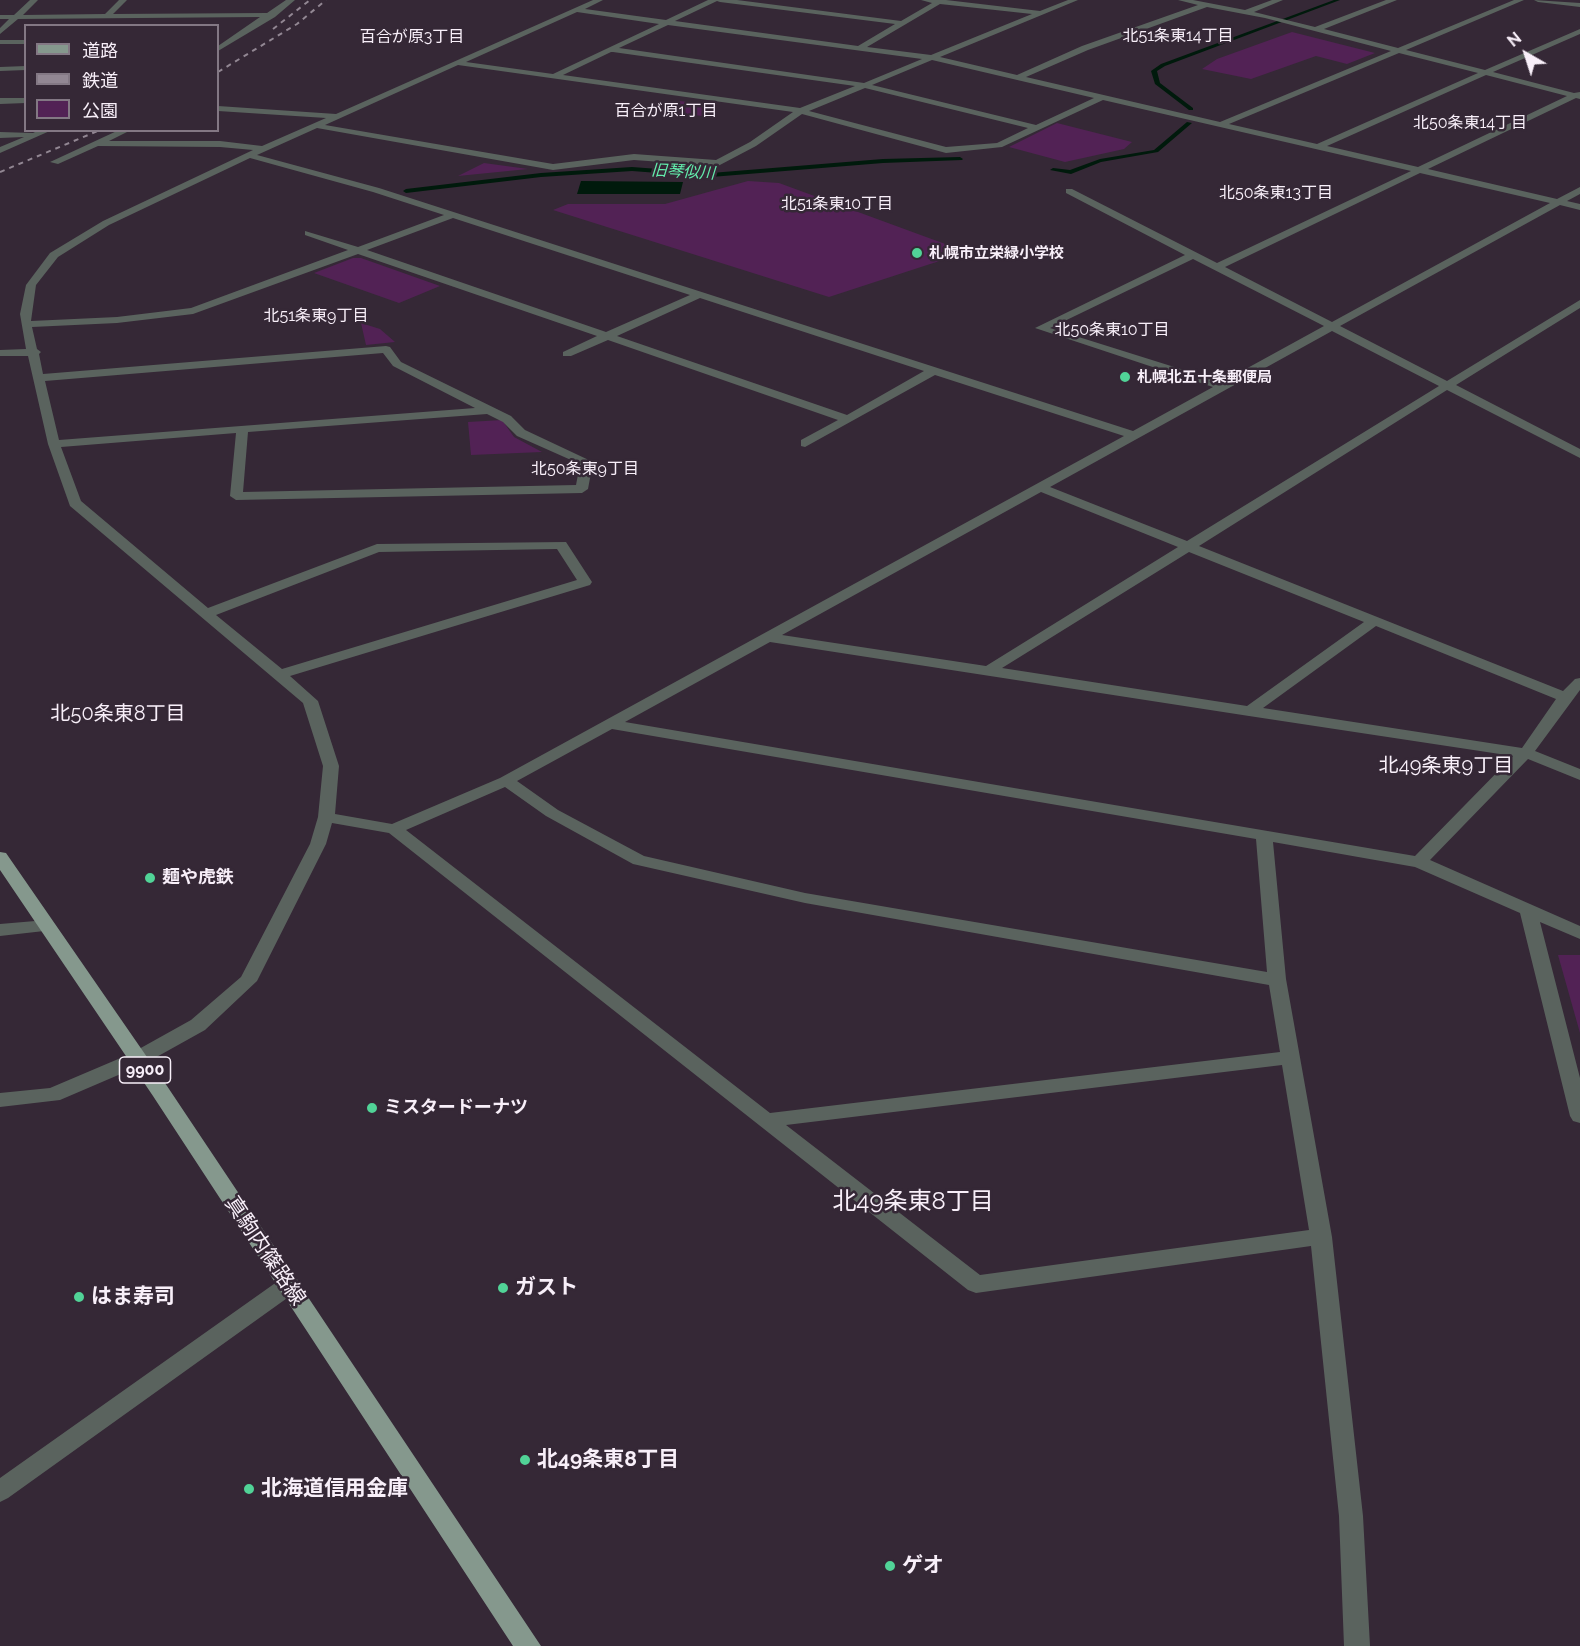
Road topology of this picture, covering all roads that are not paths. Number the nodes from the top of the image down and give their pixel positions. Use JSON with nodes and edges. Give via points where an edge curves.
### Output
{"nodes":[{"id":1,"x":34,"y":0,"type":"edge"},
{"id":2,"x":123,"y":0,"type":"edge"},
{"id":3,"x":291,"y":0,"type":"edge"},
{"id":4,"x":598,"y":0,"type":"edge"},
{"id":5,"x":714,"y":0,"type":"edge"},
{"id":6,"x":720,"y":0,"type":"edge"},
{"id":7,"x":925,"y":0,"type":"edge"},
{"id":8,"x":1074,"y":0,"type":"edge"},
{"id":9,"x":1182,"y":0,"type":"edge"},
{"id":10,"x":1279,"y":0,"type":"edge"},
{"id":11,"x":1393,"y":0,"type":"edge"},
{"id":12,"x":1520,"y":0,"type":"edge"},
{"id":13,"x":1539,"y":0,"type":"edge"},
{"id":14,"x":941,"y":1,"type":"edge"},
{"id":15,"x":1580,"y":4,"type":"edge"},
{"id":16,"x":1207,"y":5,"type":"junction"},
{"id":17,"x":575,"y":10,"type":"junction"},
{"id":18,"x":1247,"y":12,"type":"junction"},
{"id":19,"x":1040,"y":14,"type":"junction"},
{"id":20,"x":272,"y":15,"type":"junction"},
{"id":21,"x":107,"y":16,"type":"junction"},
{"id":22,"x":0,"y":17,"type":"edge"},
{"id":23,"x":16,"y":17,"type":"junction"},
{"id":24,"x":667,"y":23,"type":"junction"},
{"id":25,"x":902,"y":23,"type":"junction"},
{"id":26,"x":1316,"y":29,"type":"junction"},
{"id":27,"x":1580,"y":31,"type":"edge"},
{"id":28,"x":0,"y":32,"type":"edge"},
{"id":29,"x":219,"y":40,"type":"edge"},
{"id":30,"x":234,"y":40,"type":"junction"},
{"id":31,"x":0,"y":42,"type":"edge"},
{"id":32,"x":24,"y":42,"type":"edge"},
{"id":33,"x":219,"y":48,"type":"edge"},
{"id":34,"x":860,"y":48,"type":"junction"},
{"id":35,"x":613,"y":50,"type":"junction"},
{"id":36,"x":1400,"y":50,"type":"junction"},
{"id":37,"x":932,"y":58,"type":"junction"},
{"id":38,"x":457,"y":62,"type":"junction"},
{"id":39,"x":24,"y":68,"type":"edge"},
{"id":40,"x":0,"y":69,"type":"edge"},
{"id":41,"x":1486,"y":73,"type":"junction"},
{"id":42,"x":554,"y":76,"type":"junction"},
{"id":43,"x":1019,"y":77,"type":"junction"},
{"id":44,"x":863,"y":85,"type":"junction"},
{"id":45,"x":1579,"y":95,"type":"edge"},
{"id":46,"x":1104,"y":96,"type":"junction"},
{"id":47,"x":24,"y":100,"type":"edge"},
{"id":48,"x":0,"y":101,"type":"edge"},
{"id":49,"x":219,"y":108,"type":"edge"},
{"id":50,"x":801,"y":111,"type":"junction"},
{"id":51,"x":339,"y":116,"type":"junction"},
{"id":52,"x":1223,"y":123,"type":"junction"},
{"id":53,"x":318,"y":126,"type":"junction"},
{"id":54,"x":1035,"y":128,"type":"junction"},
{"id":55,"x":44,"y":132,"type":"edge"},
{"id":56,"x":124,"y":132,"type":"edge"},
{"id":57,"x":0,"y":135,"type":"edge"},
{"id":58,"x":100,"y":144,"type":"junction"},
{"id":59,"x":1320,"y":146,"type":"junction"},
{"id":60,"x":264,"y":149,"type":"junction"},
{"id":61,"x":0,"y":150,"type":"edge"},
{"id":62,"x":251,"y":156,"type":"junction"},
{"id":63,"x":55,"y":162,"type":"dead end"},
{"id":64,"x":1423,"y":170,"type":"junction"},
{"id":65,"x":1580,"y":190,"type":"edge"},
{"id":66,"x":1069,"y":191,"type":"dead end"},
{"id":67,"x":1558,"y":201,"type":"junction"},
{"id":68,"x":1580,"y":207,"type":"edge"},
{"id":69,"x":453,"y":215,"type":"junction"},
{"id":70,"x":308,"y":233,"type":"dead end"},
{"id":71,"x":358,"y":250,"type":"junction"},
{"id":72,"x":1193,"y":255,"type":"junction"},
{"id":73,"x":1217,"y":267,"type":"junction"},
{"id":74,"x":698,"y":295,"type":"junction"},
{"id":75,"x":1580,"y":303,"type":"edge"},
{"id":76,"x":26,"y":324,"type":"junction"},
{"id":77,"x":1329,"y":327,"type":"junction"},
{"id":78,"x":608,"y":336,"type":"junction"},
{"id":79,"x":35,"y":352,"type":"junction"},
{"id":80,"x":0,"y":353,"type":"edge"},
{"id":81,"x":567,"y":354,"type":"dead end"},
{"id":82,"x":935,"y":370,"type":"junction"},
{"id":83,"x":40,"y":378,"type":"junction"},
{"id":84,"x":1221,"y":386,"type":"junction"},
{"id":85,"x":1449,"y":386,"type":"junction"},
{"id":86,"x":489,"y":410,"type":"junction"},
{"id":87,"x":848,"y":419,"type":"junction"},
{"id":88,"x":242,"y":430,"type":"junction"},
{"id":89,"x":1133,"y":435,"type":"junction"},
{"id":90,"x":805,"y":443,"type":"dead end"},
{"id":91,"x":54,"y":444,"type":"junction"},
{"id":92,"x":1580,"y":454,"type":"edge"},
{"id":93,"x":1040,"y":487,"type":"junction"},
{"id":94,"x":1188,"y":547,"type":"junction"},
{"id":95,"x":205,"y":614,"type":"junction"},
{"id":96,"x":1374,"y":621,"type":"junction"},
{"id":97,"x":768,"y":637,"type":"junction"},
{"id":98,"x":988,"y":671,"type":"junction"},
{"id":99,"x":279,"y":675,"type":"junction"},
{"id":100,"x":1580,"y":682,"type":"edge"},
{"id":101,"x":1565,"y":697,"type":"junction"},
{"id":102,"x":1249,"y":711,"type":"junction"},
{"id":103,"x":609,"y":724,"type":"junction"},
{"id":104,"x":1526,"y":753,"type":"junction"},
{"id":105,"x":1580,"y":775,"type":"edge"},
{"id":106,"x":506,"y":781,"type":"junction"},
{"id":107,"x":326,"y":817,"type":"junction"},
{"id":108,"x":394,"y":829,"type":"junction"},
{"id":109,"x":1264,"y":835,"type":"junction"},
{"id":110,"x":0,"y":857,"type":"edge"},
{"id":111,"x":1419,"y":862,"type":"junction"},
{"id":112,"x":1528,"y":910,"type":"junction"},
{"id":113,"x":47,"y":926,"type":"junction"},
{"id":114,"x":0,"y":930,"type":"edge"},
{"id":115,"x":1580,"y":933,"type":"edge"},
{"id":116,"x":1277,"y":979,"type":"junction"},
{"id":117,"x":1291,"y":1057,"type":"junction"},
{"id":118,"x":137,"y":1059,"type":"junction"},
{"id":119,"x":0,"y":1100,"type":"edge"},
{"id":120,"x":1579,"y":1110,"type":"edge"},
{"id":121,"x":768,"y":1120,"type":"junction"},
{"id":122,"x":1321,"y":1237,"type":"junction"},
{"id":123,"x":289,"y":1285,"type":"junction"},
{"id":124,"x":0,"y":1491,"type":"edge"},
{"id":125,"x":528,"y":1646,"type":"edge"},
{"id":126,"x":1357,"y":1646,"type":"edge"}],
"edges":[{"from":1,"to":23,"type":"street"},
{"from":2,"to":21,"type":"street"},
{"from":3,"to":20,"type":"street"},
{"from":4,"to":17,"type":"street"},
{"from":5,"to":24,"type":"street"},
{"from":6,"to":25,"type":"street"},
{"from":7,"to":14,"type":"street"},
{"from":8,"to":19,"type":"street"},
{"from":9,"to":16,"type":"street"},
{"from":10,"to":18,"type":"street"},
{"from":11,"to":26,"type":"street"},
{"from":12,"to":36,"type":"street"},
{"from":13,"to":15,"type":"street"},
{"from":14,"to":19,"type":"street"},
{"from":14,"to":25,"type":"street"},
{"from":16,"to":18,"type":"street"},
{"from":16,"to":43,"type":"street","via":[[1085,48]]},
{"from":17,"to":24,"type":"street"},
{"from":17,"to":38,"type":"street"},
{"from":18,"to":26,"type":"street"},
{"from":19,"to":37,"type":"street"},
{"from":20,"to":21,"type":"street"},
{"from":20,"to":30,"type":"street"},
{"from":21,"to":23,"type":"street"},
{"from":22,"to":23,"type":"street"},
{"from":23,"to":28,"type":"street"},
{"from":24,"to":34,"type":"street"},
{"from":24,"to":35,"type":"street"},
{"from":25,"to":34,"type":"street"},
{"from":26,"to":36,"type":"street"},
{"from":27,"to":41,"type":"street"},
{"from":29,"to":30,"type":"street"},
{"from":30,"to":33,"type":"street"},
{"from":31,"to":32,"type":"street"},
{"from":34,"to":37,"type":"street"},
{"from":35,"to":42,"type":"street"},
{"from":35,"to":44,"type":"street"},
{"from":36,"to":41,"type":"street"},
{"from":36,"to":52,"type":"street"},
{"from":37,"to":43,"type":"street"},
{"from":37,"to":44,"type":"street"},
{"from":38,"to":42,"type":"street"},
{"from":38,"to":51,"type":"street"},
{"from":39,"to":40,"type":"street"},
{"from":41,"to":45,"type":"street"},
{"from":41,"to":59,"type":"street"},
{"from":42,"to":50,"type":"street"},
{"from":43,"to":46,"type":"street"},
{"from":44,"to":50,"type":"street"},
{"from":44,"to":54,"type":"street"},
{"from":45,"to":64,"type":"street"},
{"from":46,"to":52,"type":"street"},
{"from":46,"to":54,"type":"street"},
{"from":47,"to":48,"type":"street"},
{"from":49,"to":51,"type":"street"},
{"from":50,"to":53,"type":"street","via":[[718,163],[634,157],[553,166]]},
{"from":50,"to":54,"type":"street","via":[[946,150],[999,146]]},
{"from":51,"to":53,"type":"street"},
{"from":52,"to":59,"type":"street"},
{"from":53,"to":60,"type":"street"},
{"from":55,"to":57,"type":"street"},
{"from":55,"to":61,"type":"street"},
{"from":56,"to":58,"type":"street"},
{"from":58,"to":60,"type":"street","via":[[220,144]]},
{"from":58,"to":63,"type":"street"},
{"from":59,"to":64,"type":"street"},
{"from":60,"to":62,"type":"street"},
{"from":62,"to":69,"type":"street"},
{"from":62,"to":76,"type":"street","via":[[106,223],[54,255],[31,285]]},
{"from":64,"to":67,"type":"street"},
{"from":64,"to":73,"type":"street"},
{"from":65,"to":67,"type":"street"},
{"from":66,"to":72,"type":"street"},
{"from":67,"to":68,"type":"street"},
{"from":67,"to":77,"type":"street"},
{"from":69,"to":71,"type":"street"},
{"from":69,"to":74,"type":"street"},
{"from":70,"to":71,"type":"street"},
{"from":71,"to":76,"type":"street","via":[[193,311],[117,320]]},
{"from":71,"to":78,"type":"street"},
{"from":72,"to":73,"type":"street"},
{"from":72,"to":84,"type":"street","via":[[1041,328]]},
{"from":73,"to":77,"type":"street"},
{"from":74,"to":78,"type":"street"},
{"from":74,"to":82,"type":"street"},
{"from":75,"to":85,"type":"street"},
{"from":76,"to":79,"type":"street"},
{"from":77,"to":84,"type":"street"},
{"from":77,"to":85,"type":"street"},
{"from":78,"to":81,"type":"street"},
{"from":78,"to":87,"type":"street"},
{"from":79,"to":80,"type":"street"},
{"from":79,"to":83,"type":"street"},
{"from":82,"to":87,"type":"street"},
{"from":82,"to":89,"type":"street"},
{"from":83,"to":86,"type":"street","via":[[386,350],[397,364]]},
{"from":83,"to":91,"type":"street"},
{"from":84,"to":89,"type":"street"},
{"from":85,"to":92,"type":"street"},
{"from":85,"to":94,"type":"street"},
{"from":86,"to":88,"type":"street"},
{"from":86,"to":88,"type":"street","via":[[507,418],[521,433],[587,462],[582,489],[236,496]]},
{"from":87,"to":90,"type":"street"},
{"from":88,"to":91,"type":"street"},
{"from":89,"to":93,"type":"street"},
{"from":91,"to":95,"type":"street","via":[[75,503]]},
{"from":93,"to":94,"type":"street"},
{"from":93,"to":97,"type":"street"},
{"from":94,"to":96,"type":"street"},
{"from":94,"to":98,"type":"street"},
{"from":95,"to":99,"type":"street"},
{"from":95,"to":99,"type":"street","via":[[377,548],[561,545],[585,582]]},
{"from":96,"to":101,"type":"street"},
{"from":96,"to":102,"type":"street"},
{"from":97,"to":98,"type":"street"},
{"from":97,"to":103,"type":"street"},
{"from":98,"to":102,"type":"street"},
{"from":99,"to":107,"type":"street","via":[[310,701],[331,766]]},
{"from":100,"to":101,"type":"street"},
{"from":101,"to":104,"type":"street"},
{"from":102,"to":104,"type":"street"},
{"from":103,"to":106,"type":"street"},
{"from":103,"to":109,"type":"street"},
{"from":104,"to":105,"type":"street"},
{"from":104,"to":111,"type":"street"},
{"from":106,"to":108,"type":"street"},
{"from":106,"to":116,"type":"street","via":[[552,813],[639,860],[805,898]]},
{"from":107,"to":108,"type":"street"},
{"from":107,"to":118,"type":"street","via":[[318,844],[248,981],[198,1025]]},
{"from":108,"to":121,"type":"street"},
{"from":109,"to":111,"type":"street"},
{"from":109,"to":116,"type":"street"},
{"from":110,"to":113,"type":"main road","name":"真駒内篠路線","number":"9900"},
{"from":111,"to":112,"type":"street"},
{"from":112,"to":115,"type":"street"},
{"from":112,"to":120,"type":"street"},
{"from":113,"to":114,"type":"street"},
{"from":113,"to":118,"type":"main road","name":"真駒内篠路線","number":"9900"},
{"from":116,"to":117,"type":"street"},
{"from":117,"to":121,"type":"street"},
{"from":117,"to":122,"type":"street"},
{"from":118,"to":119,"type":"street","via":[[53,1095]]},
{"from":118,"to":123,"type":"main road","name":"真駒内篠路線","number":"9900"},
{"from":121,"to":122,"type":"street","via":[[976,1284]]},
{"from":122,"to":126,"type":"street","via":[[1351,1516]]},
{"from":123,"to":124,"type":"street"},
{"from":123,"to":125,"type":"main road","name":"真駒内篠路線","number":"9900"}]}
